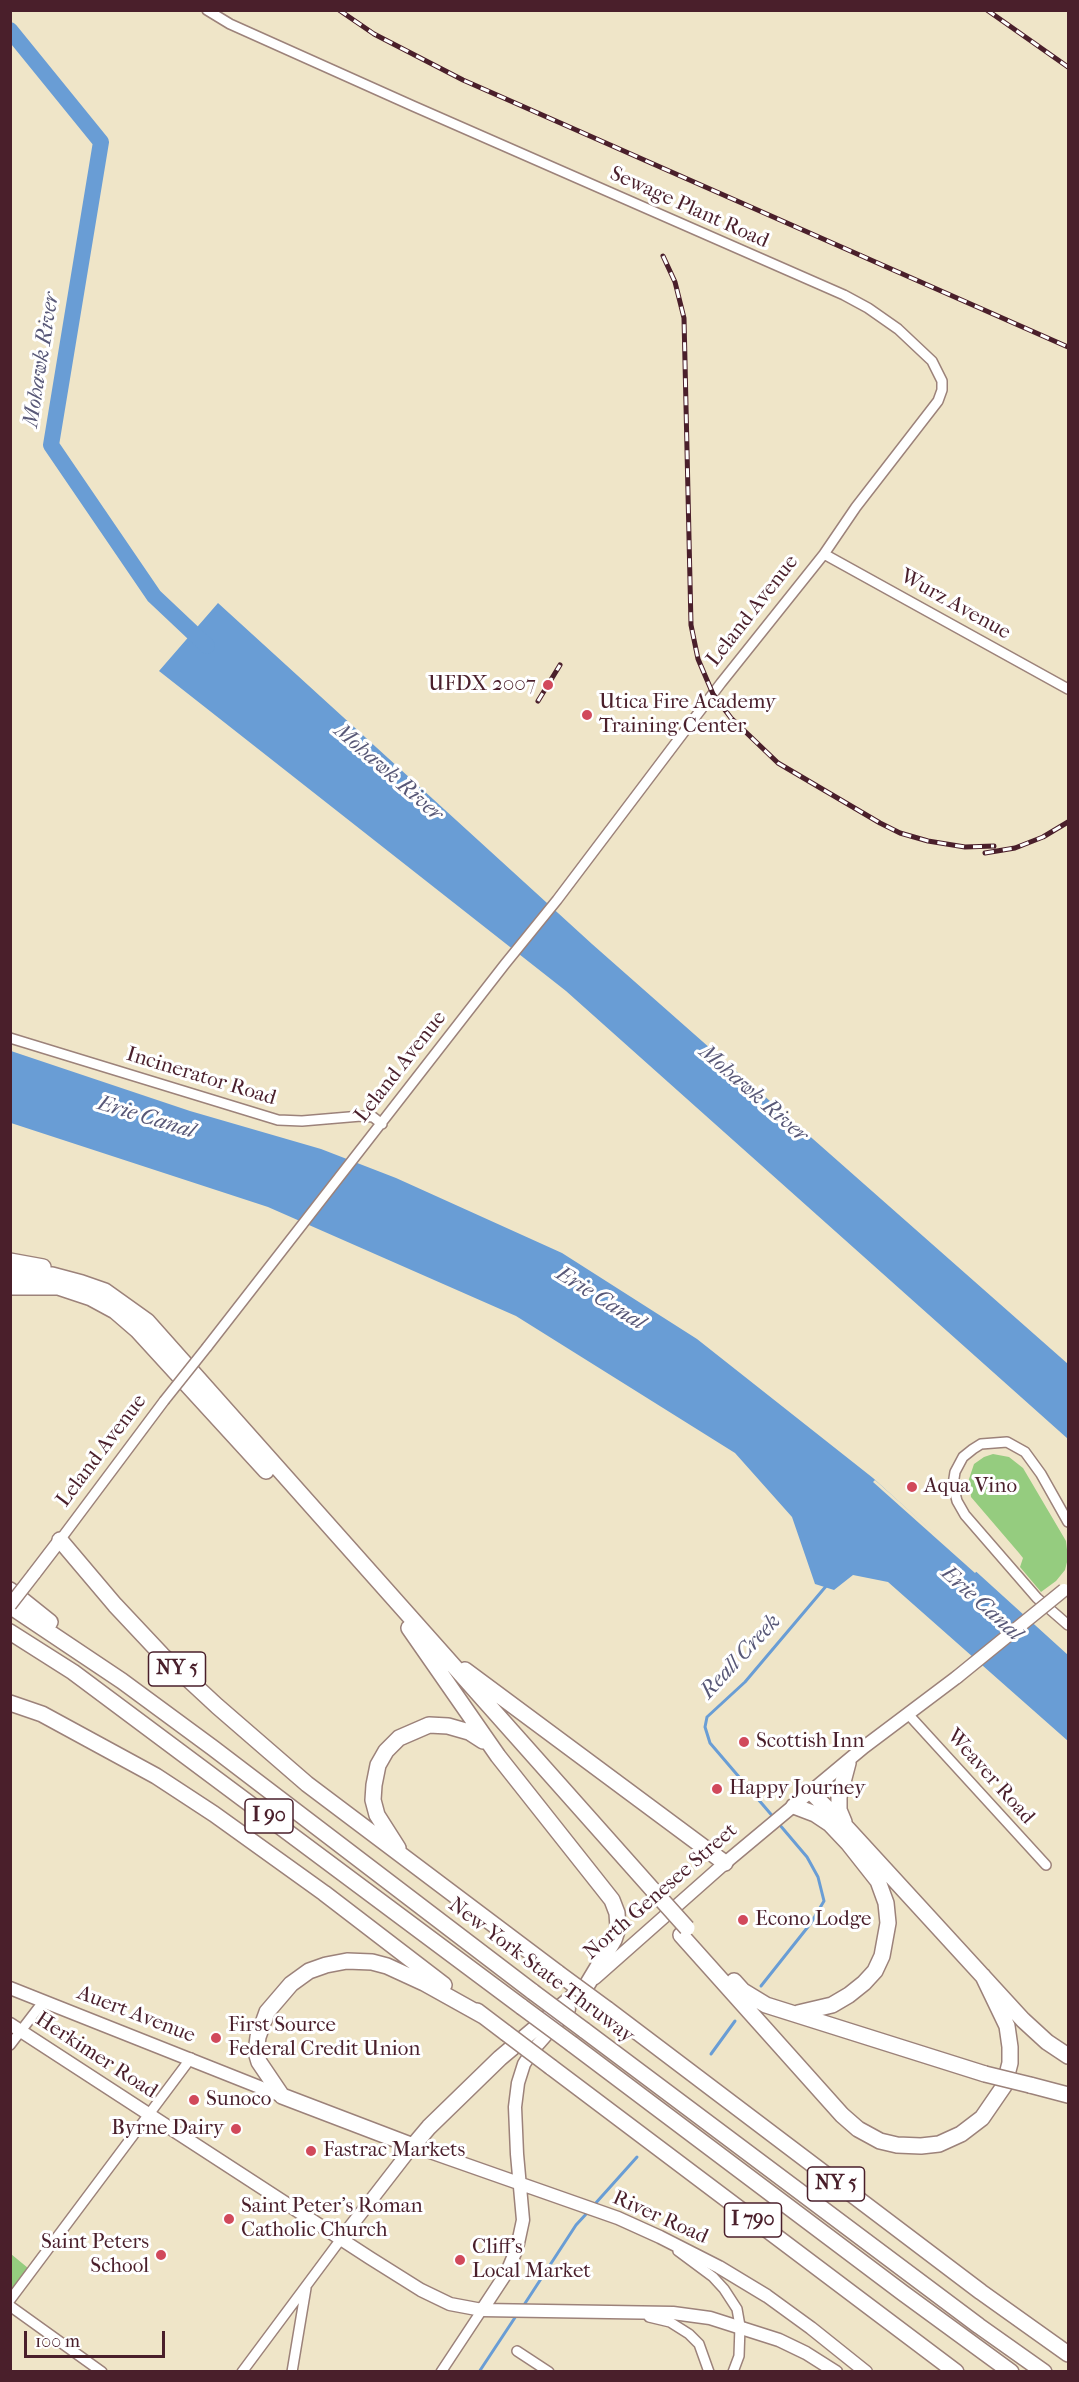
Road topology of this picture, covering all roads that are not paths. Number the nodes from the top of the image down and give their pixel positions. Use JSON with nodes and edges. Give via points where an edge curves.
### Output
{"nodes":[{"id":1,"x":207,"y":10,"type":"edge"},
{"id":2,"x":824,"y":554,"type":"junction"},
{"id":3,"x":1068,"y":689,"type":"edge"},
{"id":4,"x":10,"y":1038,"type":"edge"},
{"id":5,"x":382,"y":1124,"type":"junction"},
{"id":6,"x":10,"y":1261,"type":"edge"},
{"id":7,"x":10,"y":1274,"type":"edge"},
{"id":8,"x":10,"y":1281,"type":"edge"},
{"id":9,"x":82,"y":1282,"type":"junction"},
{"id":10,"x":10,"y":1287,"type":"edge"},
{"id":11,"x":61,"y":1287,"type":"junction"},
{"id":12,"x":1068,"y":1522,"type":"edge"},
{"id":13,"x":60,"y":1540,"type":"junction"},
{"id":14,"x":1066,"y":1588,"type":"edge"},
{"id":15,"x":10,"y":1590,"type":"edge"},
{"id":16,"x":10,"y":1605,"type":"edge"},
{"id":17,"x":1068,"y":1625,"type":"edge"},
{"id":18,"x":409,"y":1628,"type":"junction"},
{"id":19,"x":10,"y":1632,"type":"edge"},
{"id":20,"x":430,"y":1641,"type":"junction"},
{"id":21,"x":122,"y":1681,"type":"junction"},
{"id":22,"x":10,"y":1703,"type":"edge"},
{"id":23,"x":908,"y":1714,"type":"junction"},
{"id":24,"x":498,"y":1756,"type":"junction"},
{"id":25,"x":848,"y":1762,"type":"junction"},
{"id":26,"x":811,"y":1792,"type":"junction"},
{"id":27,"x":789,"y":1810,"type":"junction"},
{"id":28,"x":847,"y":1828,"type":"junction"},
{"id":29,"x":409,"y":1862,"type":"junction"},
{"id":30,"x":725,"y":1863,"type":"junction"},
{"id":31,"x":1046,"y":1865,"type":"dead end"},
{"id":32,"x":650,"y":1893,"type":"junction"},
{"id":33,"x":684,"y":1931,"type":"junction"},
{"id":34,"x":599,"y":1974,"type":"junction"},
{"id":35,"x":983,"y":1976,"type":"junction"},
{"id":36,"x":587,"y":1985,"type":"junction"},
{"id":37,"x":10,"y":1988,"type":"edge"},
{"id":38,"x":43,"y":2002,"type":"junction"},
{"id":39,"x":795,"y":2013,"type":"junction"},
{"id":40,"x":485,"y":2017,"type":"junction"},
{"id":41,"x":16,"y":2028,"type":"edge"},
{"id":42,"x":10,"y":2044,"type":"edge"},
{"id":43,"x":1068,"y":2056,"type":"edge"},
{"id":44,"x":191,"y":2058,"type":"junction"},
{"id":45,"x":1068,"y":2095,"type":"edge"},
{"id":46,"x":282,"y":2096,"type":"junction"},
{"id":47,"x":151,"y":2114,"type":"junction"},
{"id":48,"x":413,"y":2146,"type":"junction"},
{"id":49,"x":521,"y":2185,"type":"junction"},
{"id":50,"x":660,"y":2237,"type":"junction"},
{"id":51,"x":341,"y":2239,"type":"junction"},
{"id":52,"x":308,"y":2283,"type":"junction"},
{"id":53,"x":10,"y":2300,"type":"edge"},
{"id":54,"x":10,"y":2306,"type":"edge"},
{"id":55,"x":482,"y":2310,"type":"junction"},
{"id":56,"x":614,"y":2311,"type":"junction"},
{"id":57,"x":740,"y":2326,"type":"junction"},
{"id":58,"x":517,"y":2351,"type":"dead end"},
{"id":59,"x":1068,"y":2354,"type":"edge"},
{"id":60,"x":102,"y":2372,"type":"edge"},
{"id":61,"x":242,"y":2372,"type":"edge"},
{"id":62,"x":292,"y":2372,"type":"edge"},
{"id":63,"x":441,"y":2372,"type":"edge"},
{"id":64,"x":549,"y":2372,"type":"edge"},
{"id":65,"x":709,"y":2372,"type":"edge"},
{"id":66,"x":733,"y":2372,"type":"edge"},
{"id":67,"x":836,"y":2372,"type":"edge"},
{"id":68,"x":866,"y":2372,"type":"edge"},
{"id":69,"x":956,"y":2372,"type":"edge"},
{"id":70,"x":1011,"y":2372,"type":"edge"},
{"id":71,"x":1044,"y":2372,"type":"edge"}],
"edges":[{"from":1,"to":2,"type":"street","name":"Sewage Plant Road","via":[[402,102],[844,296],[898,329],[937,368],[942,390],[938,401]]},
{"from":2,"to":3,"type":"street","name":"Wurz Avenue"},
{"from":2,"to":5,"type":"street","name":"Leland Avenue"},
{"from":4,"to":5,"type":"street","name":"Incinerator Road","via":[[278,1120],[361,1116],[373,1117]]},
{"from":5,"to":13,"type":"street","name":"Leland Avenue","bridge":true},
{"from":6,"to":9,"type":"highway","via":[[64,1273]]},
{"from":7,"to":9,"type":"highway","via":[[52,1275]]},
{"from":8,"to":11,"type":"highway"},
{"from":9,"to":20,"type":"highway","via":[[105,1291],[147,1321]]},
{"from":10,"to":11,"type":"highway"},
{"from":11,"to":18,"type":"highway","via":[[115,1311],[138,1330]]},
{"from":12,"to":17,"type":"street","via":[[1025,1452],[1006,1442],[981,1444],[963,1457],[955,1472],[953,1485],[965,1515],[1038,1598]]},
{"from":13,"to":16,"type":"main road","name":"Leland Avenue","bridge":true},
{"from":13,"to":29,"type":"highway","number":"NY 5","via":[[146,1638],[217,1706],[307,1784]]},
{"from":14,"to":23,"type":"main road","name":"North Genesee Street","bridge":true},
{"from":15,"to":21,"type":"highway"},
{"from":16,"to":21,"type":"highway","name":"New York State Thruway","number":"I 90"},
{"from":18,"to":24,"type":"highway"},
{"from":18,"to":32,"type":"highway"},
{"from":19,"to":70,"type":"highway","name":"New York State Thruway","number":"I 90","bridge":true,"via":[[73,1671]]},
{"from":20,"to":30,"type":"highway"},
{"from":20,"to":32,"type":"highway"},
{"from":21,"to":71,"type":"highway","name":"New York State Thruway","number":"I 90","bridge":true},
{"from":22,"to":40,"type":"highway","via":[[42,1714],[97,1742],[214,1814]]},
{"from":23,"to":25,"type":"main road","name":"North Genesee Street"},
{"from":23,"to":31,"type":"street","name":"Weaver Road"},
{"from":24,"to":29,"type":"highway","via":[[469,1731],[429,1725],[399,1738],[386,1751],[378,1765],[373,1800],[388,1834]]},
{"from":24,"to":36,"type":"highway","via":[[612,1900],[618,1928]]},
{"from":25,"to":26,"type":"main road","name":"North Genesee Street"},
{"from":25,"to":28,"type":"highway","via":[[839,1797],[839,1810]]},
{"from":26,"to":27,"type":"main road","name":"North Genesee Street"},
{"from":26,"to":28,"type":"highway"},
{"from":27,"to":30,"type":"main road","name":"North Genesee Street"},
{"from":27,"to":39,"type":"highway","via":[[815,1814],[848,1843],[878,1881],[888,1923],[882,1956],[864,1983],[832,2005]]},
{"from":28,"to":35,"type":"highway"},
{"from":29,"to":59,"type":"highway","number":"NY 5","bridge":true},
{"from":30,"to":34,"type":"main road","name":"North Genesee Street"},
{"from":32,"to":33,"type":"highway","bridge":true},
{"from":33,"to":35,"type":"highway","via":[[842,2115],[858,2129],[897,2145],[939,2144],[961,2134],[982,2118],[1004,2086],[1010,2063],[1007,2026]]},
{"from":33,"to":39,"type":"highway","via":[[743,1991],[766,2005]]},
{"from":34,"to":36,"type":"main road","name":"North Genesee Street"},
{"from":34,"to":49,"type":"main road","via":[[524,2064],[515,2107]]},
{"from":35,"to":43,"type":"highway","via":[[1023,2020]]},
{"from":36,"to":48,"type":"highway","name":"North Genesee Street","via":[[500,2058]]},
{"from":37,"to":38,"type":"main road","name":"Auert Avenue"},
{"from":38,"to":41,"type":"street"},
{"from":38,"to":44,"type":"main road","name":"Auert Avenue"},
{"from":39,"to":45,"type":"highway","bridge":true,"via":[[985,2074]]},
{"from":40,"to":46,"type":"highway","via":[[424,1983],[372,1962],[347,1961],[309,1971],[291,1984],[267,2012],[258,2037],[259,2062]]},
{"from":40,"to":69,"type":"highway","number":"I 790","bridge":true},
{"from":41,"to":42,"type":"street"},
{"from":41,"to":47,"type":"main road","name":"Herkimer Road"},
{"from":44,"to":46,"type":"main road","name":"Auert Avenue"},
{"from":44,"to":47,"type":"street"},
{"from":46,"to":48,"type":"highway","name":"Auert Avenue"},
{"from":47,"to":51,"type":"main road","name":"Herkimer Road"},
{"from":47,"to":53,"type":"street"},
{"from":48,"to":49,"type":"main road","name":"River Road"},
{"from":48,"to":51,"type":"main road","name":"North Genesee Street"},
{"from":49,"to":50,"type":"main road","name":"River Road"},
{"from":49,"to":55,"type":"main road","via":[[523,2220],[517,2248],[507,2272]]},
{"from":50,"to":57,"type":"street","via":[[724,2289],[736,2309]]},
{"from":50,"to":68,"type":"main road","name":"River Road","via":[[719,2266],[767,2296]]},
{"from":51,"to":52,"type":"street"},
{"from":51,"to":55,"type":"main road","name":"Herkimer Road","via":[[421,2290],[450,2304]]},
{"from":52,"to":61,"type":"street"},
{"from":52,"to":62,"type":"street"},
{"from":54,"to":60,"type":"street"},
{"from":55,"to":56,"type":"main road","name":"Herkimer Road"},
{"from":55,"to":63,"type":"street"},
{"from":56,"to":57,"type":"main road","name":"Herkimer Road","via":[[673,2313]]},
{"from":56,"to":65,"type":"street","via":[[670,2322],[699,2344]]},
{"from":57,"to":66,"type":"street","via":[[739,2356]]},
{"from":57,"to":67,"type":"main road","name":"Herkimer Road","via":[[806,2353]]},
{"from":58,"to":64,"type":"street"}]}
